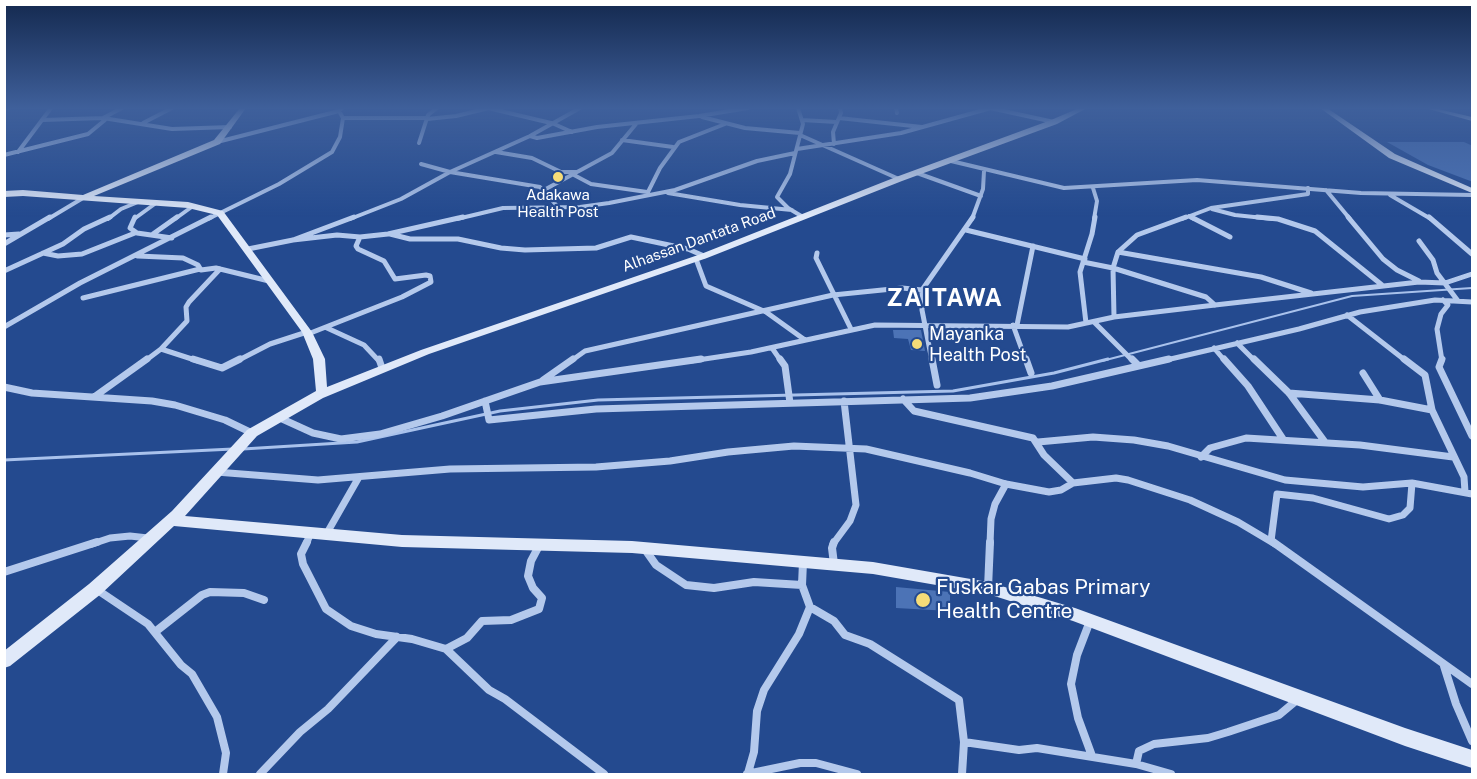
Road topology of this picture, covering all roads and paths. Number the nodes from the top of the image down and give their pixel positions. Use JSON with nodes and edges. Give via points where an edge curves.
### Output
{"nodes":[{"id":1,"x":24,"y":144,"type":"edge"},
{"id":2,"x":48,"y":144,"type":"edge"},
{"id":3,"x":211,"y":144,"type":"edge"},
{"id":4,"x":336,"y":144,"type":"edge"},
{"id":5,"x":512,"y":144,"type":"edge"},
{"id":6,"x":619,"y":144,"type":"edge"},
{"id":7,"x":654,"y":144,"type":"edge"},
{"id":8,"x":676,"y":144,"type":"edge"},
{"id":9,"x":798,"y":144,"type":"edge"},
{"id":10,"x":821,"y":144,"type":"edge"},
{"id":11,"x":832,"y":144,"type":"edge"},
{"id":12,"x":996,"y":144,"type":"edge"},
{"id":13,"x":1375,"y":144,"type":"edge"},
{"id":14,"x":1380,"y":144,"type":"edge"},
{"id":15,"x":824,"y":146,"type":"junction"},
{"id":16,"x":673,"y":147,"type":"junction"},
{"id":17,"x":796,"y":151,"type":"junction"},
{"id":18,"x":18,"y":152,"type":"junction"},
{"id":19,"x":495,"y":152,"type":"junction"},
{"id":20,"x":4,"y":155,"type":"edge"},
{"id":21,"x":951,"y":162,"type":"junction"},
{"id":22,"x":421,"y":164,"type":"dead end"},
{"id":23,"x":984,"y":171,"type":"junction"},
{"id":24,"x":450,"y":172,"type":"junction"},
{"id":25,"x":576,"y":173,"type":"junction"},
{"id":26,"x":917,"y":173,"type":"junction"},
{"id":27,"x":899,"y":179,"type":"junction"},
{"id":28,"x":1093,"y":188,"type":"junction"},
{"id":29,"x":1308,"y":188,"type":"junction"},
{"id":30,"x":544,"y":190,"type":"junction"},
{"id":31,"x":1326,"y":190,"type":"junction"},
{"id":32,"x":1473,"y":191,"type":"edge"},
{"id":33,"x":664,"y":192,"type":"junction"},
{"id":34,"x":647,"y":193,"type":"junction"},
{"id":35,"x":4,"y":194,"type":"edge"},
{"id":36,"x":1388,"y":194,"type":"junction"},
{"id":37,"x":981,"y":196,"type":"junction"},
{"id":38,"x":83,"y":198,"type":"junction"},
{"id":39,"x":138,"y":201,"type":"junction"},
{"id":40,"x":156,"y":203,"type":"junction"},
{"id":41,"x":193,"y":206,"type":"junction"},
{"id":42,"x":558,"y":207,"type":"junction"},
{"id":43,"x":1211,"y":208,"type":"junction"},
{"id":44,"x":792,"y":210,"type":"junction"},
{"id":45,"x":219,"y":213,"type":"junction"},
{"id":46,"x":1188,"y":216,"type":"junction"},
{"id":47,"x":804,"y":217,"type":"junction"},
{"id":48,"x":966,"y":230,"type":"junction"},
{"id":49,"x":135,"y":233,"type":"junction"},
{"id":50,"x":20,"y":234,"type":"junction"},
{"id":51,"x":153,"y":234,"type":"junction"},
{"id":52,"x":388,"y":234,"type":"junction"},
{"id":53,"x":4,"y":236,"type":"edge"},
{"id":54,"x":360,"y":237,"type":"junction"},
{"id":55,"x":1230,"y":237,"type":"dead end"},
{"id":56,"x":172,"y":238,"type":"junction"},
{"id":57,"x":293,"y":240,"type":"junction"},
{"id":58,"x":1419,"y":241,"type":"dead end"},
{"id":59,"x":4,"y":244,"type":"edge"},
{"id":60,"x":1033,"y":246,"type":"junction"},
{"id":61,"x":248,"y":249,"type":"junction"},
{"id":62,"x":1118,"y":252,"type":"junction"},
{"id":63,"x":42,"y":253,"type":"junction"},
{"id":64,"x":818,"y":253,"type":"dead end"},
{"id":65,"x":1473,"y":254,"type":"edge"},
{"id":66,"x":137,"y":256,"type":"junction"},
{"id":67,"x":700,"y":258,"type":"junction"},
{"id":68,"x":1084,"y":260,"type":"junction"},
{"id":69,"x":1113,"y":268,"type":"junction"},
{"id":70,"x":200,"y":269,"type":"junction"},
{"id":71,"x":220,"y":269,"type":"junction"},
{"id":72,"x":4,"y":271,"type":"edge"},
{"id":73,"x":1473,"y":274,"type":"edge"},
{"id":74,"x":269,"y":281,"type":"junction"},
{"id":75,"x":1419,"y":282,"type":"junction"},
{"id":76,"x":1382,"y":285,"type":"junction"},
{"id":77,"x":1446,"y":286,"type":"junction"},
{"id":78,"x":922,"y":290,"type":"junction"},
{"id":79,"x":1312,"y":293,"type":"junction"},
{"id":80,"x":833,"y":295,"type":"junction"},
{"id":81,"x":83,"y":298,"type":"dead end"},
{"id":82,"x":1443,"y":300,"type":"junction"},
{"id":83,"x":1458,"y":301,"type":"junction"},
{"id":84,"x":1473,"y":302,"type":"edge"},
{"id":85,"x":1215,"y":305,"type":"junction"},
{"id":86,"x":766,"y":312,"type":"junction"},
{"id":87,"x":1347,"y":315,"type":"junction"},
{"id":88,"x":1114,"y":317,"type":"junction"},
{"id":89,"x":1094,"y":322,"type":"junction"},
{"id":90,"x":1086,"y":323,"type":"junction"},
{"id":91,"x":925,"y":325,"type":"junction"},
{"id":92,"x":1015,"y":325,"type":"junction"},
{"id":93,"x":4,"y":327,"type":"edge"},
{"id":94,"x":327,"y":328,"type":"junction"},
{"id":95,"x":851,"y":329,"type":"junction"},
{"id":96,"x":308,"y":333,"type":"junction"},
{"id":97,"x":805,"y":340,"type":"junction"},
{"id":98,"x":1237,"y":343,"type":"junction"},
{"id":99,"x":772,"y":348,"type":"junction"},
{"id":100,"x":1214,"y":348,"type":"junction"},
{"id":101,"x":161,"y":349,"type":"junction"},
{"id":102,"x":1136,"y":363,"type":"junction"},
{"id":103,"x":382,"y":368,"type":"junction"},
{"id":104,"x":1031,"y":373,"type":"dead end"},
{"id":105,"x":1363,"y":373,"type":"dead end"},
{"id":106,"x":540,"y":382,"type":"junction"},
{"id":107,"x":937,"y":385,"type":"dead end"},
{"id":108,"x":4,"y":387,"type":"edge"},
{"id":109,"x":1289,"y":393,"type":"junction"},
{"id":110,"x":322,"y":394,"type":"junction"},
{"id":111,"x":93,"y":397,"type":"junction"},
{"id":112,"x":903,"y":399,"type":"junction"},
{"id":113,"x":1380,"y":400,"type":"junction"},
{"id":114,"x":485,"y":401,"type":"junction"},
{"id":115,"x":789,"y":401,"type":"junction"},
{"id":116,"x":844,"y":401,"type":"junction"},
{"id":117,"x":1432,"y":410,"type":"junction"},
{"id":118,"x":280,"y":418,"type":"junction"},
{"id":119,"x":252,"y":433,"type":"junction"},
{"id":120,"x":1473,"y":436,"type":"edge"},
{"id":121,"x":1283,"y":439,"type":"junction"},
{"id":122,"x":1038,"y":442,"type":"junction"},
{"id":123,"x":1325,"y":442,"type":"junction"},
{"id":124,"x":849,"y":448,"type":"junction"},
{"id":125,"x":1201,"y":457,"type":"junction"},
{"id":126,"x":1453,"y":457,"type":"junction"},
{"id":127,"x":215,"y":472,"type":"junction"},
{"id":128,"x":359,"y":477,"type":"junction"},
{"id":129,"x":1073,"y":483,"type":"junction"},
{"id":130,"x":1412,"y":483,"type":"junction"},
{"id":131,"x":1006,"y":484,"type":"junction"},
{"id":132,"x":1469,"y":493,"type":"edge"},
{"id":133,"x":171,"y":520,"type":"junction"},
{"id":134,"x":319,"y":533,"type":"junction"},
{"id":135,"x":152,"y":538,"type":"junction"},
{"id":136,"x":1271,"y":541,"type":"junction"},
{"id":137,"x":540,"y":543,"type":"junction"},
{"id":138,"x":644,"y":548,"type":"junction"},
{"id":139,"x":802,"y":562,"type":"junction"},
{"id":140,"x":834,"y":565,"type":"junction"},
{"id":141,"x":4,"y":572,"type":"edge"},
{"id":142,"x":802,"y":585,"type":"junction"},
{"id":143,"x":988,"y":588,"type":"junction"},
{"id":144,"x":95,"y":589,"type":"junction"},
{"id":145,"x":264,"y":600,"type":"dead end"},
{"id":146,"x":810,"y":607,"type":"junction"},
{"id":147,"x":1090,"y":621,"type":"junction"},
{"id":148,"x":155,"y":632,"type":"junction"},
{"id":149,"x":397,"y":637,"type":"junction"},
{"id":150,"x":446,"y":649,"type":"junction"},
{"id":151,"x":4,"y":661,"type":"edge"},
{"id":152,"x":1444,"y":665,"type":"junction"},
{"id":153,"x":1473,"y":684,"type":"edge"},
{"id":154,"x":1300,"y":698,"type":"junction"},
{"id":155,"x":1473,"y":741,"type":"edge"},
{"id":156,"x":964,"y":742,"type":"junction"},
{"id":157,"x":1092,"y":756,"type":"junction"},
{"id":158,"x":1473,"y":759,"type":"edge"},
{"id":159,"x":1136,"y":764,"type":"junction"},
{"id":160,"x":223,"y":774,"type":"edge"},
{"id":161,"x":260,"y":774,"type":"edge"},
{"id":162,"x":604,"y":774,"type":"edge"},
{"id":163,"x":747,"y":774,"type":"edge"},
{"id":164,"x":857,"y":774,"type":"edge"},
{"id":165,"x":962,"y":774,"type":"edge"},
{"id":166,"x":1171,"y":774,"type":"edge"}],
"edges":[{"from":1,"to":18,"type":"street"},
{"from":2,"to":18,"type":"street"},
{"from":3,"to":38,"type":"main road"},
{"from":4,"to":45,"type":"street","via":[[332,152],[279,184]]},
{"from":5,"to":19,"type":"street"},
{"from":6,"to":25,"type":"street","via":[[612,153]]},
{"from":7,"to":16,"type":"street"},
{"from":8,"to":16,"type":"street"},
{"from":9,"to":17,"type":"street"},
{"from":10,"to":15,"type":"street"},
{"from":11,"to":15,"type":"street"},
{"from":12,"to":21,"type":"main road","name":"Alhassan Dantata Road"},
{"from":13,"to":32,"type":"main road","via":[[1429,174]]},
{"from":14,"to":32,"type":"main road"},
{"from":15,"to":17,"type":"street"},
{"from":15,"to":27,"type":"street"},
{"from":16,"to":34,"type":"street"},
{"from":17,"to":33,"type":"street"},
{"from":17,"to":44,"type":"street","via":[[790,174],[777,197]]},
{"from":18,"to":20,"type":"street"},
{"from":19,"to":24,"type":"street"},
{"from":19,"to":25,"type":"street","via":[[532,158],[560,172]]},
{"from":21,"to":23,"type":"street"},
{"from":21,"to":26,"type":"main road","name":"Alhassan Dantata Road"},
{"from":22,"to":24,"type":"street"},
{"from":23,"to":28,"type":"street","via":[[1055,187]]},
{"from":23,"to":37,"type":"street"},
{"from":24,"to":30,"type":"street"},
{"from":24,"to":57,"type":"street","via":[[401,199]]},
{"from":25,"to":30,"type":"street"},
{"from":25,"to":34,"type":"street","via":[[591,184]]},
{"from":26,"to":27,"type":"main road","name":"Alhassan Dantata Road"},
{"from":26,"to":37,"type":"street"},
{"from":27,"to":47,"type":"main road","name":"Alhassan Dantata Road"},
{"from":28,"to":29,"type":"street","via":[[1197,180]]},
{"from":28,"to":68,"type":"street","via":[[1097,201]]},
{"from":29,"to":31,"type":"street"},
{"from":29,"to":43,"type":"street","via":[[1308,194]]},
{"from":30,"to":42,"type":"street"},
{"from":31,"to":36,"type":"street"},
{"from":31,"to":75,"type":"street","via":[[1383,259]]},
{"from":32,"to":36,"type":"street"},
{"from":33,"to":34,"type":"street"},
{"from":33,"to":44,"type":"street"},
{"from":34,"to":42,"type":"street","via":[[593,206]]},
{"from":35,"to":38,"type":"main road"},
{"from":36,"to":65,"type":"street","via":[[1434,220]]},
{"from":37,"to":48,"type":"street"},
{"from":38,"to":39,"type":"main road"},
{"from":38,"to":50,"type":"street"},
{"from":39,"to":40,"type":"main road"},
{"from":39,"to":63,"type":"street"},
{"from":40,"to":41,"type":"main road"},
{"from":40,"to":49,"type":"street","via":[[131,223]]},
{"from":41,"to":45,"type":"main road"},
{"from":41,"to":51,"type":"street"},
{"from":42,"to":52,"type":"street","via":[[503,208]]},
{"from":43,"to":46,"type":"street"},
{"from":43,"to":76,"type":"street","via":[[1309,228]]},
{"from":44,"to":47,"type":"street"},
{"from":45,"to":56,"type":"street"},
{"from":45,"to":61,"type":"main road"},
{"from":46,"to":55,"type":"street"},
{"from":46,"to":62,"type":"street","via":[[1137,235]]},
{"from":47,"to":67,"type":"main road","name":"Alhassan Dantata Road"},
{"from":48,"to":60,"type":"street"},
{"from":48,"to":78,"type":"street"},
{"from":49,"to":51,"type":"street"},
{"from":49,"to":63,"type":"street","via":[[82,254]]},
{"from":50,"to":53,"type":"street"},
{"from":50,"to":59,"type":"street"},
{"from":51,"to":56,"type":"street"},
{"from":52,"to":54,"type":"street"},
{"from":52,"to":67,"type":"street","via":[[410,239],[458,239],[525,250],[596,248],[631,237],[688,249]]},
{"from":54,"to":57,"type":"street","via":[[337,235]]},
{"from":54,"to":94,"type":"street","via":[[358,249],[384,261],[395,279],[426,275],[431,282]]},
{"from":56,"to":66,"type":"street"},
{"from":57,"to":61,"type":"street"},
{"from":58,"to":77,"type":"street"},
{"from":60,"to":68,"type":"street"},
{"from":60,"to":92,"type":"street"},
{"from":61,"to":74,"type":"main road"},
{"from":62,"to":69,"type":"street"},
{"from":62,"to":79,"type":"street","via":[[1261,277]]},
{"from":63,"to":72,"type":"street"},
{"from":64,"to":80,"type":"street","via":[[816,258]]},
{"from":66,"to":70,"type":"street","via":[[183,258]]},
{"from":66,"to":93,"type":"street","via":[[80,283]]},
{"from":67,"to":86,"type":"street","via":[[706,286]]},
{"from":67,"to":103,"type":"main road","name":"Alhassan Dantata Road"},
{"from":68,"to":69,"type":"street"},
{"from":68,"to":90,"type":"street","via":[[1080,272]]},
{"from":69,"to":85,"type":"street","via":[[1206,297]]},
{"from":69,"to":88,"type":"street"},
{"from":70,"to":71,"type":"street"},
{"from":70,"to":81,"type":"street"},
{"from":71,"to":74,"type":"street"},
{"from":71,"to":101,"type":"street","via":[[189,302],[188,321]]},
{"from":73,"to":77,"type":"street"},
{"from":74,"to":96,"type":"main road"},
{"from":75,"to":76,"type":"street"},
{"from":75,"to":77,"type":"street"},
{"from":76,"to":79,"type":"street"},
{"from":77,"to":83,"type":"street"},
{"from":78,"to":80,"type":"street","via":[[902,288]]},
{"from":78,"to":91,"type":"street"},
{"from":79,"to":85,"type":"street"},
{"from":80,"to":86,"type":"street"},
{"from":80,"to":95,"type":"street"},
{"from":82,"to":83,"type":"street"},
{"from":82,"to":87,"type":"street"},
{"from":82,"to":120,"type":"street","via":[[1448,306],[1437,329],[1442,360],[1439,367]]},
{"from":83,"to":84,"type":"street"},
{"from":85,"to":88,"type":"street"},
{"from":86,"to":97,"type":"street"},
{"from":86,"to":106,"type":"street","via":[[585,351]]},
{"from":87,"to":98,"type":"street"},
{"from":87,"to":117,"type":"street","via":[[1421,370]]},
{"from":88,"to":89,"type":"street"},
{"from":89,"to":90,"type":"street"},
{"from":89,"to":102,"type":"street"},
{"from":90,"to":92,"type":"street","via":[[1068,327]]},
{"from":91,"to":92,"type":"street"},
{"from":91,"to":95,"type":"street"},
{"from":91,"to":107,"type":"street"},
{"from":92,"to":104,"type":"street"},
{"from":94,"to":96,"type":"street"},
{"from":94,"to":103,"type":"street","via":[[364,345],[378,357]]},
{"from":95,"to":97,"type":"street"},
{"from":96,"to":101,"type":"street","via":[[270,344],[222,368]]},
{"from":96,"to":110,"type":"main road","via":[[319,359]]},
{"from":97,"to":99,"type":"street"},
{"from":98,"to":100,"type":"street"},
{"from":98,"to":109,"type":"street"},
{"from":99,"to":106,"type":"street"},
{"from":99,"to":115,"type":"street","via":[[784,366]]},
{"from":100,"to":102,"type":"street"},
{"from":100,"to":121,"type":"street","via":[[1248,386]]},
{"from":101,"to":111,"type":"street"},
{"from":102,"to":112,"type":"street","via":[[1052,386],[970,398]]},
{"from":103,"to":110,"type":"main road","name":"Alhassan Dantata Road"},
{"from":105,"to":113,"type":"street"},
{"from":106,"to":114,"type":"street"},
{"from":108,"to":111,"type":"street"},
{"from":109,"to":113,"type":"street"},
{"from":109,"to":123,"type":"street"},
{"from":110,"to":118,"type":"main road","name":"Alhassan Dantata Road"},
{"from":111,"to":119,"type":"street","via":[[175,405]]},
{"from":112,"to":116,"type":"street"},
{"from":112,"to":122,"type":"street","via":[[914,411]]},
{"from":113,"to":117,"type":"street"},
{"from":114,"to":115,"type":"street","via":[[487,416]]},
{"from":114,"to":118,"type":"street","via":[[380,434],[341,439],[314,433]]},
{"from":115,"to":116,"type":"street"},
{"from":116,"to":124,"type":"street"},
{"from":117,"to":126,"type":"street"},
{"from":118,"to":119,"type":"main road","name":"Alhassan Dantata Road"},
{"from":119,"to":127,"type":"main road","name":"Alhassan Dantata Road"},
{"from":121,"to":123,"type":"street"},
{"from":121,"to":125,"type":"street","via":[[1246,438],[1210,448]]},
{"from":122,"to":125,"type":"street","via":[[1093,437],[1134,440]]},
{"from":122,"to":129,"type":"street","via":[[1044,454]]},
{"from":123,"to":126,"type":"street"},
{"from":124,"to":128,"type":"street","via":[[794,446],[596,467],[450,469]]},
{"from":124,"to":131,"type":"street"},
{"from":124,"to":140,"type":"street","via":[[855,512],[834,542]]},
{"from":125,"to":130,"type":"street","via":[[1306,483],[1363,487]]},
{"from":126,"to":132,"type":"street"},
{"from":127,"to":128,"type":"street","via":[[318,480]]},
{"from":127,"to":133,"type":"main road","name":"Alhassan Dantata Road"},
{"from":128,"to":134,"type":"street"},
{"from":129,"to":131,"type":"street","via":[[1049,492]]},
{"from":129,"to":136,"type":"street","via":[[1128,480],[1190,500]]},
{"from":130,"to":132,"type":"street"},
{"from":130,"to":136,"type":"street","via":[[1410,508],[1389,519],[1313,498],[1277,494]]},
{"from":131,"to":143,"type":"street","via":[[991,519]]},
{"from":133,"to":134,"type":"main road"},
{"from":133,"to":135,"type":"main road","name":"Alhassan Dantata Road"},
{"from":134,"to":137,"type":"main road","via":[[454,543]]},
{"from":134,"to":149,"type":"street","via":[[301,554],[326,609],[351,626]]},
{"from":135,"to":141,"type":"street","via":[[110,538]]},
{"from":135,"to":144,"type":"main road","name":"Alhassan Dantata Road"},
{"from":136,"to":152,"type":"street"},
{"from":137,"to":138,"type":"main road"},
{"from":137,"to":150,"type":"street","via":[[528,576],[542,598],[539,609],[511,620],[482,621],[467,638]]},
{"from":138,"to":139,"type":"main road"},
{"from":138,"to":142,"type":"street","via":[[656,565],[686,585]]},
{"from":139,"to":140,"type":"main road"},
{"from":139,"to":142,"type":"street"},
{"from":140,"to":143,"type":"main road"},
{"from":142,"to":146,"type":"street"},
{"from":143,"to":147,"type":"main road"},
{"from":144,"to":148,"type":"street"},
{"from":144,"to":151,"type":"main road","name":"Alhassan Dantata Road"},
{"from":145,"to":148,"type":"street","via":[[244,593],[210,592]]},
{"from":146,"to":156,"type":"street","via":[[834,621],[844,635],[870,644],[955,697]]},
{"from":146,"to":163,"type":"street","via":[[799,634],[764,690]]},
{"from":147,"to":154,"type":"main road"},
{"from":147,"to":157,"type":"street","via":[[1071,684]]},
{"from":148,"to":160,"type":"street","via":[[192,674],[217,717],[226,753]]},
{"from":149,"to":150,"type":"street"},
{"from":149,"to":161,"type":"street"},
{"from":150,"to":162,"type":"street","via":[[489,690]]},
{"from":152,"to":153,"type":"street"},
{"from":152,"to":155,"type":"street"},
{"from":154,"to":158,"type":"main road"},
{"from":154,"to":159,"type":"street","via":[[1267,720],[1208,738],[1154,744],[1139,751]]},
{"from":156,"to":157,"type":"street"},
{"from":156,"to":165,"type":"street"},
{"from":157,"to":159,"type":"street"},
{"from":159,"to":166,"type":"street"},
{"from":163,"to":164,"type":"street","via":[[808,763]]}]}
